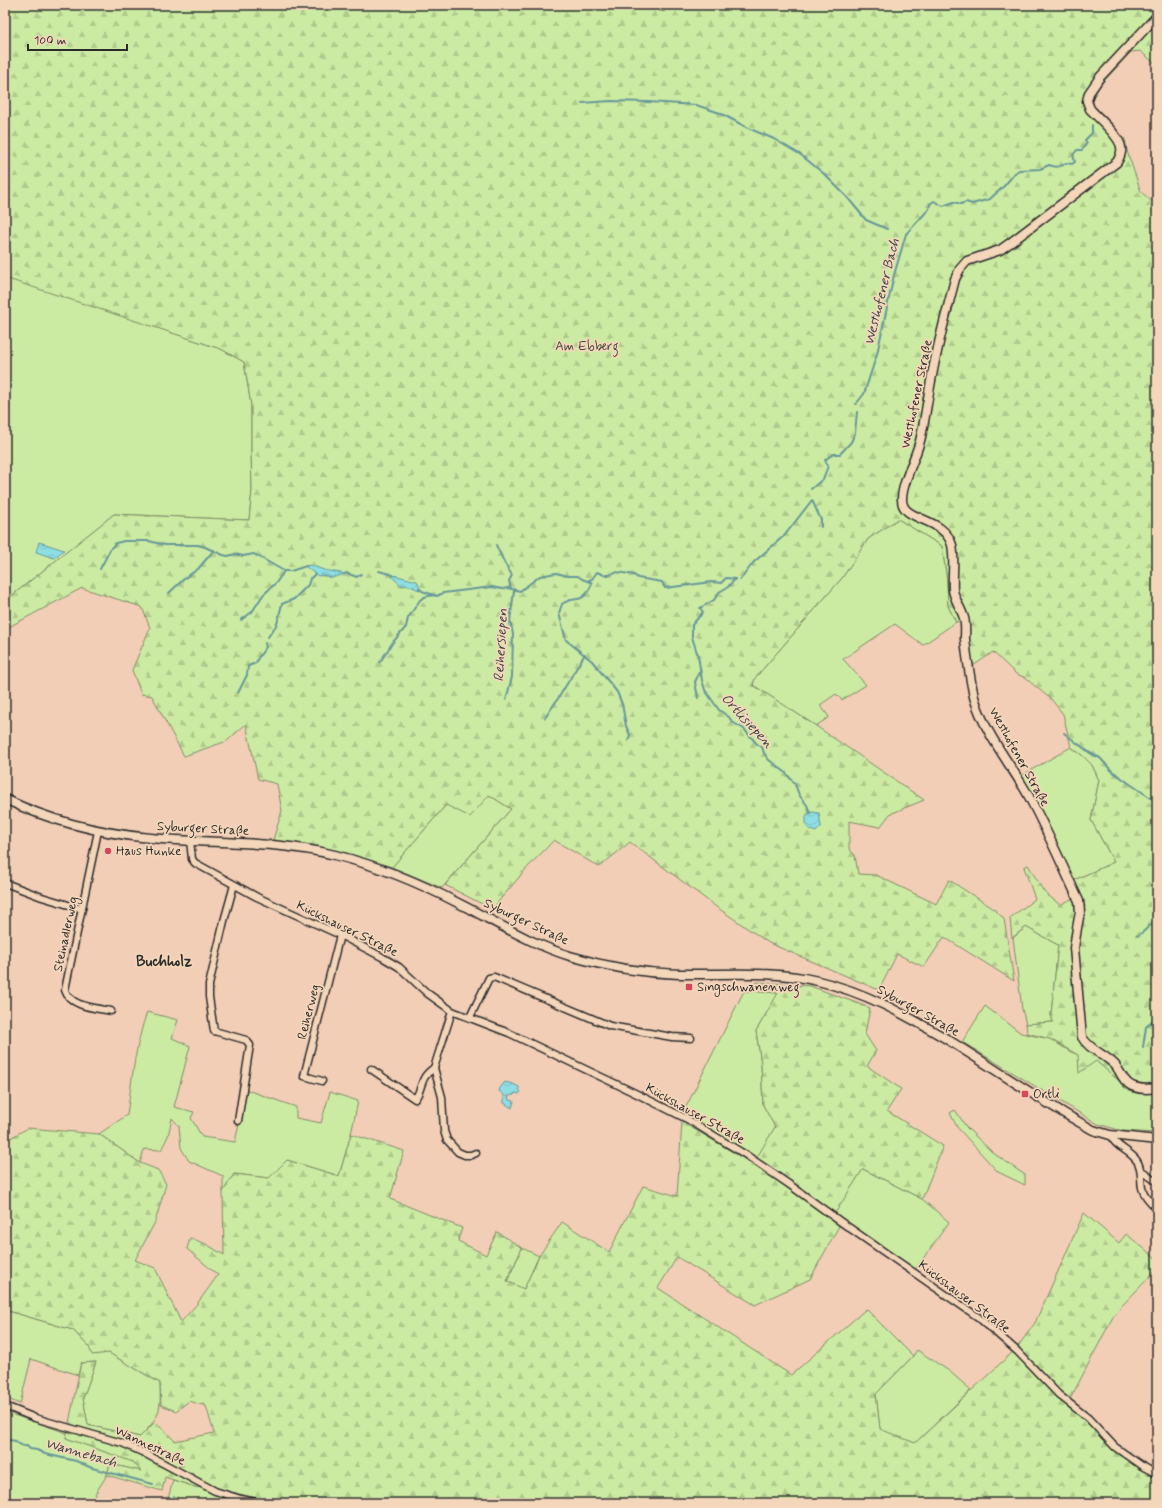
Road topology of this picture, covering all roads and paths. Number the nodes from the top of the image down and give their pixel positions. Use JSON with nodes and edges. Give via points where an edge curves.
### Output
{"nodes":[{"id":1,"x":1157,"y":16,"type":"edge"},
{"id":2,"x":5,"y":799,"type":"edge"},
{"id":3,"x":98,"y":831,"type":"junction"},
{"id":4,"x":190,"y":840,"type":"junction"},
{"id":5,"x":5,"y":883,"type":"edge"},
{"id":6,"x":234,"y":885,"type":"junction"},
{"id":7,"x":82,"y":909,"type":"junction"},
{"id":8,"x":340,"y":935,"type":"junction"},
{"id":9,"x":452,"y":1010,"type":"junction"},
{"id":10,"x":111,"y":1011,"type":"dead end"},
{"id":11,"x":470,"y":1017,"type":"junction"},
{"id":12,"x":691,"y":1038,"type":"dead end"},
{"id":13,"x":434,"y":1068,"type":"junction"},
{"id":14,"x":371,"y":1069,"type":"dead end"},
{"id":15,"x":322,"y":1081,"type":"dead end"},
{"id":16,"x":1157,"y":1088,"type":"edge"},
{"id":17,"x":238,"y":1121,"type":"dead end"},
{"id":18,"x":1110,"y":1135,"type":"junction"},
{"id":19,"x":1157,"y":1140,"type":"edge"},
{"id":20,"x":476,"y":1153,"type":"dead end"},
{"id":21,"x":1141,"y":1169,"type":"junction"},
{"id":22,"x":1157,"y":1181,"type":"edge"},
{"id":23,"x":1157,"y":1208,"type":"edge"},
{"id":24,"x":5,"y":1406,"type":"edge"},
{"id":25,"x":1157,"y":1474,"type":"edge"},
{"id":26,"x":260,"y":1503,"type":"edge"}],
"edges":[{"from":1,"to":16,"type":"street","name":"Westhofener Straße","via":[[1100,77],[1087,98],[1090,109],[1121,145],[1117,162],[1000,250],[967,261],[960,268],[936,352],[921,437],[903,489],[902,501],[905,509],[938,526],[946,533],[951,543],[953,590],[964,619],[968,668],[975,698],[983,720],[1041,821],[1079,901],[1080,912],[1074,948],[1082,1037],[1115,1065],[1126,1082],[1133,1087]]},
{"from":2,"to":3,"type":"street","name":"Syburger Straße","via":[[53,820]]},
{"from":3,"to":4,"type":"street","name":"Syburger Straße","via":[[154,839]]},
{"from":3,"to":7,"type":"street","name":"Steinadlerweg"},
{"from":4,"to":6,"type":"street","name":"Kückshauser Straße","via":[[192,859],[195,863]]},
{"from":4,"to":18,"type":"street","name":"Syburger Straße","via":[[291,847],[363,863],[431,889],[528,939],[569,956],[600,964],[656,973],[754,973],[794,976],[852,990],[909,1016],[1093,1130]]},
{"from":5,"to":7,"type":"street"},
{"from":6,"to":8,"type":"street","name":"Kückshauser Straße"},
{"from":6,"to":17,"type":"street","via":[[211,975],[209,997],[214,1031],[246,1040],[250,1045]]},
{"from":7,"to":10,"type":"street","name":"Steinadlerweg","via":[[66,995],[84,1005]]},
{"from":8,"to":9,"type":"street","name":"Kückshauser Straße","via":[[391,962],[427,993]]},
{"from":8,"to":15,"type":"street","name":"Reiherweg","via":[[304,1076]]},
{"from":9,"to":11,"type":"street","name":"Kückshauser Straße"},
{"from":9,"to":13,"type":"street"},
{"from":11,"to":12,"type":"street","via":[[489,978],[494,977],[610,1026]]},
{"from":11,"to":25,"type":"street","name":"Kückshauser Straße","via":[[509,1033],[687,1120],[790,1185],[978,1317],[1018,1351],[1059,1395],[1088,1418],[1115,1447]]},
{"from":13,"to":14,"type":"street","via":[[422,1080],[415,1099]]},
{"from":13,"to":20,"type":"street","via":[[442,1097],[447,1140],[458,1152],[465,1155]]},
{"from":18,"to":19,"type":"street","name":"Syburger Straße"},
{"from":18,"to":21,"type":"street","via":[[1116,1144],[1131,1153]]},
{"from":21,"to":22,"type":"street","via":[[1152,1180]]},
{"from":21,"to":23,"type":"street","via":[[1142,1190]]},
{"from":24,"to":26,"type":"street","name":"Wannestraße","via":[[35,1418],[122,1443],[215,1491]]}]}
